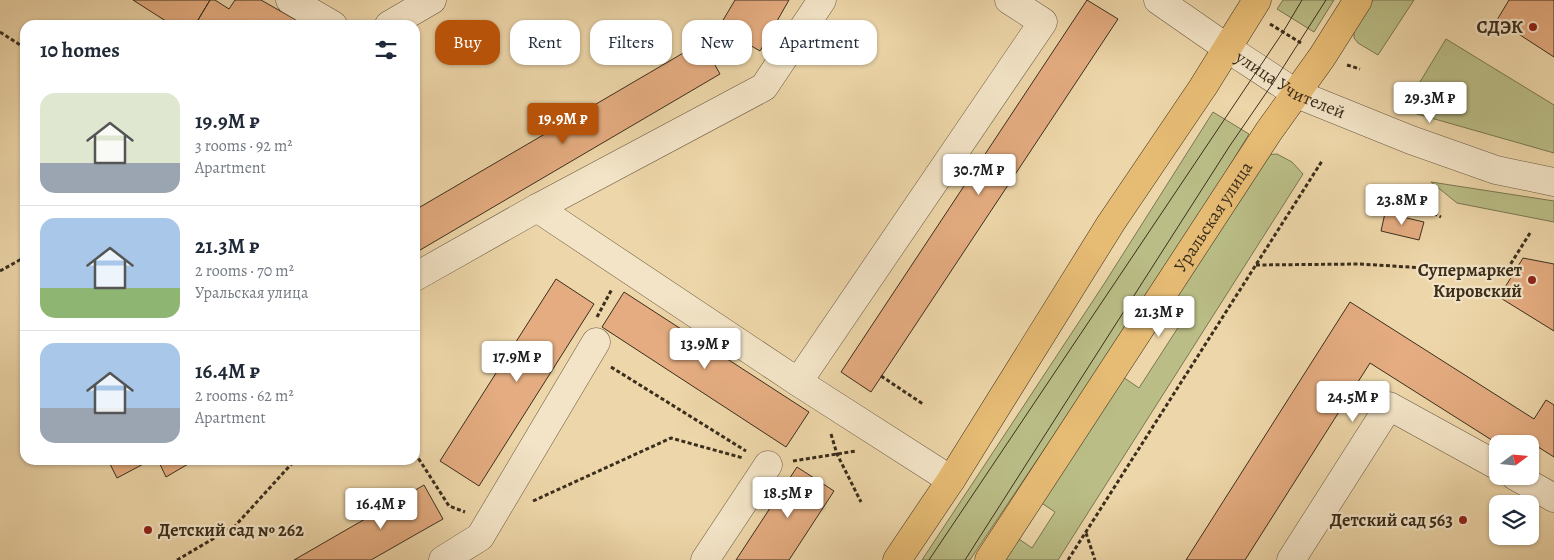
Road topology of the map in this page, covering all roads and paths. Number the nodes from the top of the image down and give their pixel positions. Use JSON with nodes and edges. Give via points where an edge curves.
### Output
{"nodes":[{"id":1,"x":290,"y":0,"type":"edge"},
{"id":2,"x":432,"y":0,"type":"edge"},
{"id":3,"x":822,"y":0,"type":"edge"},
{"id":4,"x":1009,"y":0,"type":"edge"},
{"id":5,"x":1158,"y":0,"type":"edge"},
{"id":6,"x":1358,"y":0,"type":"edge"},
{"id":7,"x":1253,"y":6,"type":"edge"},
{"id":8,"x":324,"y":20,"type":"edge"},
{"id":9,"x":398,"y":20,"type":"edge"},
{"id":10,"x":0,"y":32,"type":"edge"},
{"id":11,"x":20,"y":45,"type":"edge"},
{"id":12,"x":1227,"y":48,"type":"junction"},
{"id":13,"x":1322,"y":57,"type":"junction"},
{"id":14,"x":1360,"y":69,"type":"dead end"},
{"id":15,"x":1297,"y":94,"type":"junction"},
{"id":16,"x":1322,"y":161,"type":"dead end"},
{"id":17,"x":1554,"y":182,"type":"edge"},
{"id":18,"x":1416,"y":205,"type":"dead end"},
{"id":19,"x":537,"y":208,"type":"junction"},
{"id":20,"x":1441,"y":217,"type":"dead end"},
{"id":21,"x":1530,"y":233,"type":"dead end"},
{"id":22,"x":20,"y":260,"type":"edge"},
{"id":23,"x":1256,"y":265,"type":"junction"},
{"id":24,"x":625,"y":267,"type":"junction"},
{"id":25,"x":0,"y":271,"type":"edge"},
{"id":26,"x":420,"y":274,"type":"edge"},
{"id":27,"x":593,"y":348,"type":"junction"},
{"id":28,"x":881,"y":376,"type":"dead end"},
{"id":29,"x":809,"y":389,"type":"junction"},
{"id":30,"x":923,"y":404,"type":"dead end"},
{"id":31,"x":857,"y":451,"type":"dead end"},
{"id":32,"x":837,"y":454,"type":"junction"},
{"id":33,"x":420,"y":461,"type":"edge"},
{"id":34,"x":1489,"y":461,"type":"edge"},
{"id":35,"x":290,"y":465,"type":"edge"},
{"id":36,"x":768,"y":465,"type":"junction"},
{"id":37,"x":951,"y":480,"type":"junction"},
{"id":38,"x":1532,"y":485,"type":"edge"},
{"id":39,"x":1554,"y":498,"type":"edge"},
{"id":40,"x":861,"y":502,"type":"dead end"},
{"id":41,"x":526,"y":504,"type":"dead end"},
{"id":42,"x":490,"y":521,"type":"junction"},
{"id":43,"x":1085,"y":533,"type":"junction"},
{"id":44,"x":176,"y":560,"type":"edge"},
{"id":45,"x":443,"y":560,"type":"edge"},
{"id":46,"x":705,"y":560,"type":"edge"},
{"id":47,"x":897,"y":560,"type":"edge"},
{"id":48,"x":989,"y":560,"type":"edge"},
{"id":49,"x":1068,"y":560,"type":"edge"},
{"id":50,"x":1095,"y":560,"type":"edge"},
{"id":51,"x":1291,"y":560,"type":"edge"}],
"edges":[{"from":1,"to":8,"type":"street"},
{"from":2,"to":9,"type":"street"},
{"from":3,"to":19,"type":"street","via":[[764,87]]},
{"from":4,"to":29,"type":"street","via":[[1043,22]]},
{"from":5,"to":12,"type":"street","name":"улица Учителей"},
{"from":6,"to":13,"type":"main road","name":"Уральская улица"},
{"from":7,"to":12,"type":"main road"},
{"from":7,"to":13,"type":"path"},
{"from":10,"to":11,"type":"path"},
{"from":12,"to":15,"type":"street","name":"улица Учителей"},
{"from":12,"to":37,"type":"main road","via":[[1111,223]]},
{"from":13,"to":14,"type":"path"},
{"from":13,"to":15,"type":"main road","name":"Уральская улица"},
{"from":15,"to":17,"type":"street","name":"улица Учителей","via":[[1477,164]]},
{"from":15,"to":48,"type":"main road","name":"Уральская улица","via":[[1264,139]]},
{"from":16,"to":23,"type":"path"},
{"from":18,"to":20,"type":"path"},
{"from":19,"to":24,"type":"street"},
{"from":19,"to":26,"type":"street"},
{"from":21,"to":23,"type":"path","via":[[1505,273],[1360,264]]},
{"from":22,"to":25,"type":"path"},
{"from":23,"to":43,"type":"path"},
{"from":24,"to":27,"type":"path","via":[[595,322]]},
{"from":24,"to":29,"type":"street"},
{"from":27,"to":36,"type":"path"},
{"from":27,"to":42,"type":"street"},
{"from":28,"to":30,"type":"path"},
{"from":29,"to":32,"type":"path"},
{"from":29,"to":37,"type":"street"},
{"from":31,"to":32,"type":"path"},
{"from":32,"to":36,"type":"path"},
{"from":32,"to":40,"type":"path"},
{"from":33,"to":42,"type":"path","via":[[449,506]]},
{"from":34,"to":51,"type":"street","via":[[1389,406]]},
{"from":35,"to":44,"type":"path","via":[[235,526]]},
{"from":36,"to":41,"type":"path","via":[[671,438]]},
{"from":36,"to":46,"type":"street"},
{"from":37,"to":47,"type":"main road"},
{"from":38,"to":39,"type":"street"},
{"from":42,"to":45,"type":"street","via":[[480,537]]},
{"from":43,"to":49,"type":"path"},
{"from":43,"to":50,"type":"path"}]}
